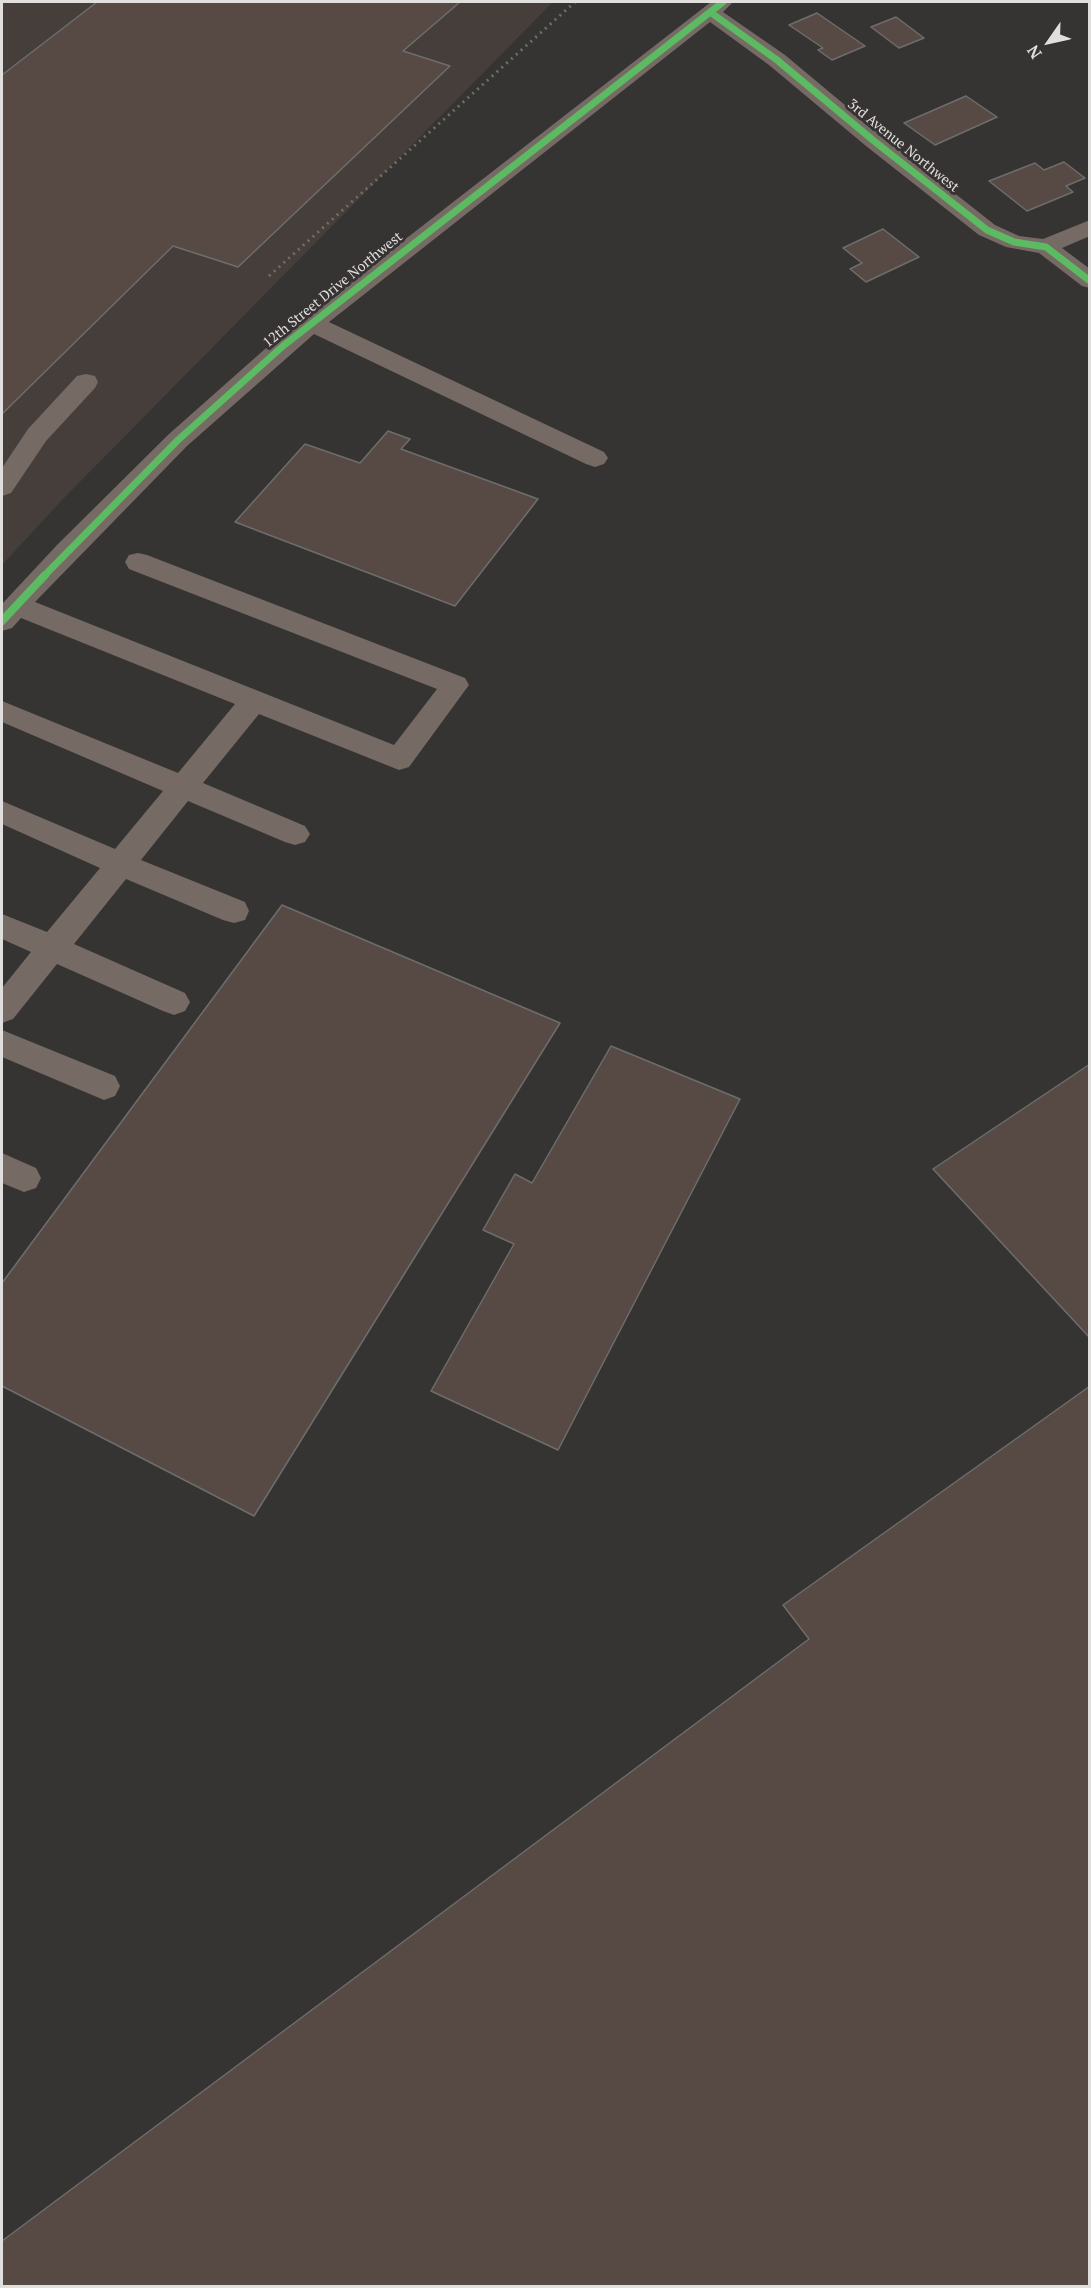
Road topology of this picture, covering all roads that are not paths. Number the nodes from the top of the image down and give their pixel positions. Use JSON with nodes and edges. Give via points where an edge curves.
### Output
{"nodes":[{"id":1,"x":716,"y":7,"type":"edge"},
{"id":2,"x":1089,"y":227,"type":"edge"},
{"id":3,"x":1046,"y":247,"type":"junction"},
{"id":4,"x":1089,"y":281,"type":"edge"},
{"id":5,"x":311,"y":323,"type":"junction"},
{"id":6,"x":86,"y":382,"type":"dead end"},
{"id":7,"x":595,"y":458,"type":"dead end"},
{"id":8,"x":2,"y":487,"type":"edge"},
{"id":9,"x":138,"y":562,"type":"dead end"},
{"id":10,"x":9,"y":613,"type":"edge"},
{"id":11,"x":254,"y":700,"type":"junction"},
{"id":12,"x":2,"y":711,"type":"edge"},
{"id":13,"x":183,"y":787,"type":"junction"},
{"id":14,"x":2,"y":812,"type":"edge"},
{"id":15,"x":295,"y":834,"type":"dead end"},
{"id":16,"x":120,"y":864,"type":"junction"},
{"id":17,"x":234,"y":911,"type":"dead end"},
{"id":18,"x":2,"y":926,"type":"edge"},
{"id":19,"x":52,"y":948,"type":"junction"},
{"id":20,"x":174,"y":1002,"type":"dead end"},
{"id":21,"x":2,"y":1010,"type":"edge"},
{"id":22,"x":2,"y":1043,"type":"edge"},
{"id":23,"x":104,"y":1086,"type":"dead end"}],
"edges":[{"from":1,"to":3,"type":"street","name":"3rd Avenue Northwest","via":[[874,141],[987,230],[1014,242]]},
{"from":1,"to":5,"type":"street","name":"12th Street Drive Northwest"},
{"from":2,"to":3,"type":"street"},
{"from":3,"to":4,"type":"street","name":"3rd Avenue Northwest"},
{"from":5,"to":7,"type":"street"},
{"from":5,"to":10,"type":"street","name":"12th Street Drive Northwest","via":[[178,440]]},
{"from":6,"to":8,"type":"street","via":[[37,435]]},
{"from":9,"to":11,"type":"street","via":[[455,685],[399,759]]},
{"from":10,"to":11,"type":"street"},
{"from":11,"to":13,"type":"street"},
{"from":12,"to":13,"type":"street"},
{"from":13,"to":15,"type":"street"},
{"from":13,"to":16,"type":"street"},
{"from":14,"to":16,"type":"street"},
{"from":16,"to":17,"type":"street"},
{"from":16,"to":19,"type":"street"},
{"from":18,"to":19,"type":"street"},
{"from":19,"to":20,"type":"street"},
{"from":19,"to":21,"type":"street"},
{"from":22,"to":23,"type":"street"}]}
